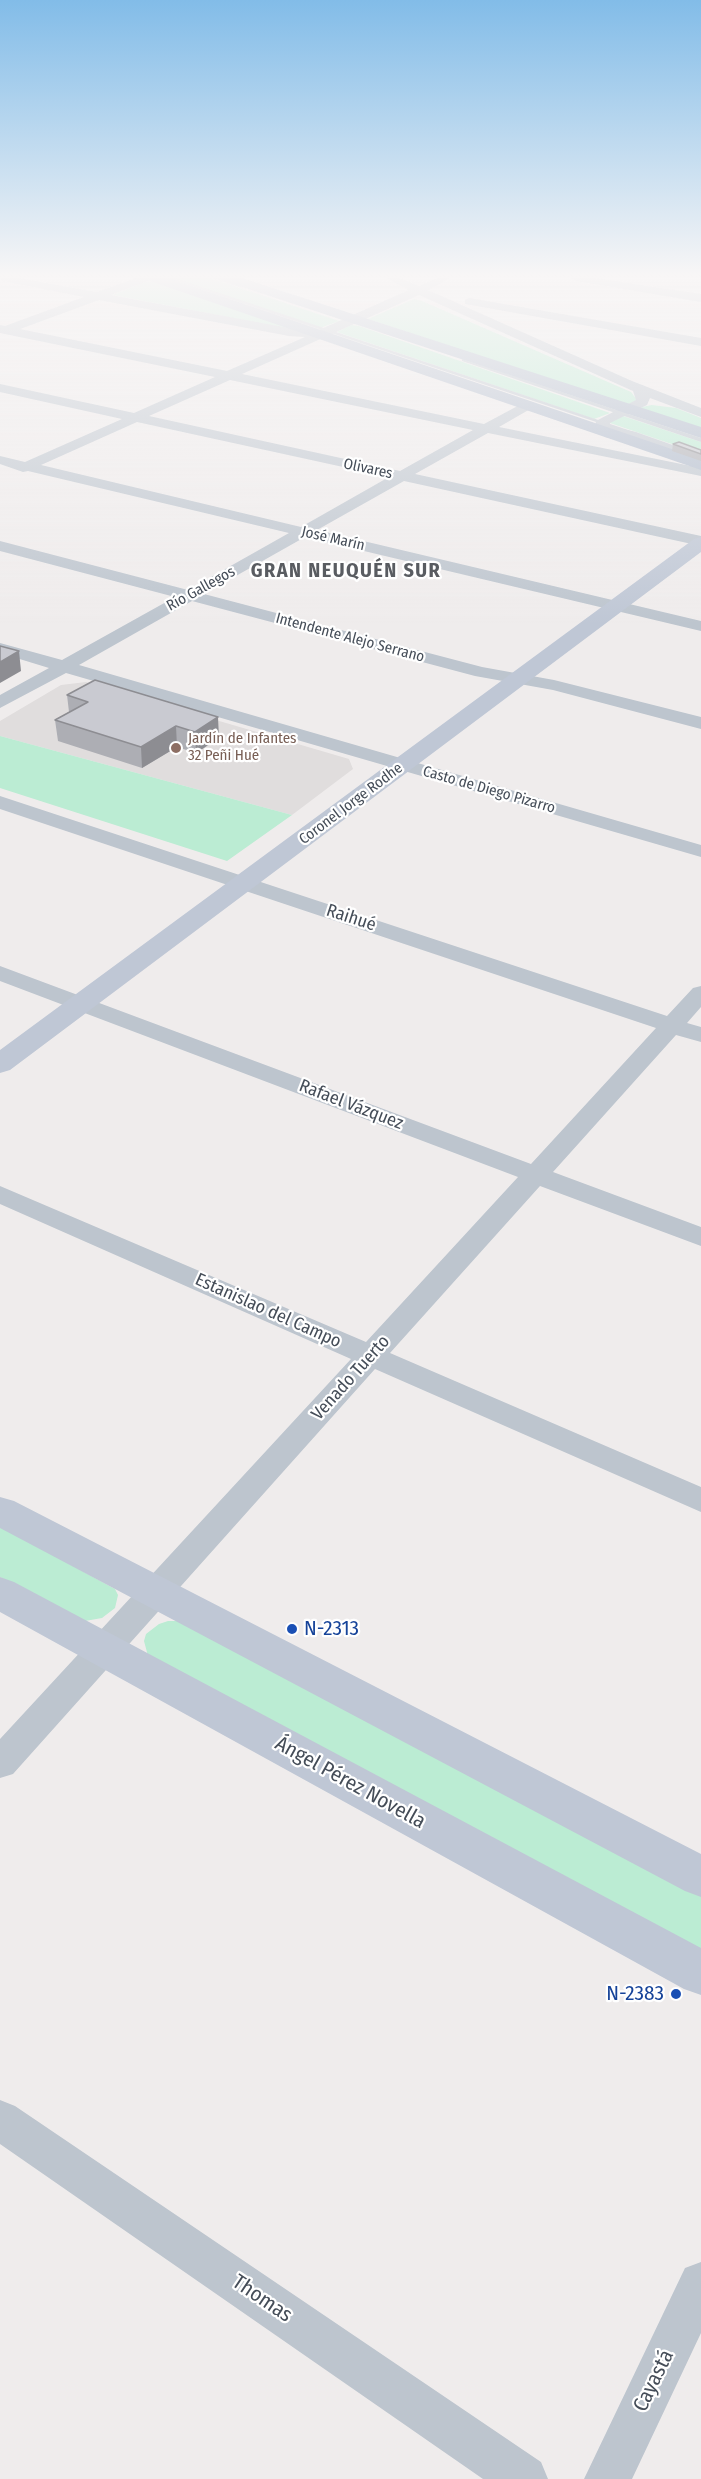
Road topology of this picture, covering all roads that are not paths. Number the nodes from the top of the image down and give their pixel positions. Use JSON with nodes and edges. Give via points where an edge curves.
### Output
{"nodes":[{"id":1,"x":26,"y":394,"type":"edge"},
{"id":2,"x":188,"y":394,"type":"edge"},
{"id":3,"x":320,"y":394,"type":"edge"},
{"id":4,"x":495,"y":394,"type":"edge"},
{"id":5,"x":504,"y":394,"type":"edge"},
{"id":6,"x":581,"y":394,"type":"edge"},
{"id":7,"x":641,"y":394,"type":"edge"},
{"id":8,"x":652,"y":394,"type":"edge"},
{"id":9,"x":527,"y":405,"type":"junction"},
{"id":10,"x":628,"y":409,"type":"junction"},
{"id":11,"x":701,"y":413,"type":"edge"},
{"id":12,"x":135,"y":418,"type":"junction"},
{"id":13,"x":487,"y":428,"type":"junction"},
{"id":14,"x":606,"y":428,"type":"junction"},
{"id":15,"x":701,"y":433,"type":"edge"},
{"id":16,"x":701,"y":440,"type":"edge"},
{"id":17,"x":0,"y":460,"type":"edge"},
{"id":18,"x":701,"y":460,"type":"edge"},
{"id":19,"x":27,"y":466,"type":"junction"},
{"id":20,"x":701,"y":471,"type":"edge"},
{"id":21,"x":9,"y":474,"type":"dead end"},
{"id":22,"x":402,"y":476,"type":"junction"},
{"id":23,"x":303,"y":532,"type":"junction"},
{"id":24,"x":701,"y":542,"type":"edge"},
{"id":25,"x":0,"y":546,"type":"edge"},
{"id":26,"x":190,"y":596,"type":"junction"},
{"id":27,"x":617,"y":606,"type":"junction"},
{"id":28,"x":701,"y":626,"type":"edge"},
{"id":29,"x":0,"y":648,"type":"edge"},
{"id":30,"x":64,"y":667,"type":"junction"},
{"id":31,"x":519,"y":679,"type":"junction"},
{"id":32,"x":0,"y":702,"type":"edge"},
{"id":33,"x":701,"y":723,"type":"edge"},
{"id":34,"x":403,"y":765,"type":"junction"},
{"id":35,"x":0,"y":802,"type":"edge"},
{"id":36,"x":701,"y":851,"type":"edge"},
{"id":37,"x":244,"y":883,"type":"junction"},
{"id":38,"x":0,"y":972,"type":"edge"},
{"id":39,"x":701,"y":993,"type":"edge"},
{"id":40,"x":82,"y":1003,"type":"junction"},
{"id":41,"x":672,"y":1025,"type":"junction"},
{"id":42,"x":701,"y":1035,"type":"edge"},
{"id":43,"x":0,"y":1064,"type":"edge"},
{"id":44,"x":536,"y":1174,"type":"junction"},
{"id":45,"x":0,"y":1194,"type":"edge"},
{"id":46,"x":701,"y":1237,"type":"edge"},
{"id":47,"x":371,"y":1356,"type":"junction"},
{"id":48,"x":701,"y":1500,"type":"edge"},
{"id":49,"x":0,"y":1511,"type":"edge"},
{"id":50,"x":156,"y":1592,"type":"junction"},
{"id":51,"x":0,"y":1593,"type":"edge"},
{"id":52,"x":105,"y":1650,"type":"junction"},
{"id":53,"x":0,"y":1763,"type":"edge"},
{"id":54,"x":701,"y":1877,"type":"edge"},
{"id":55,"x":701,"y":1974,"type":"edge"},
{"id":56,"x":0,"y":2120,"type":"edge"},
{"id":57,"x":701,"y":2284,"type":"edge"},
{"id":58,"x":524,"y":2479,"type":"edge"},
{"id":59,"x":608,"y":2479,"type":"edge"}],
"edges":[{"from":1,"to":12,"type":"street","name":"Olivares"},
{"from":2,"to":12,"type":"street"},
{"from":3,"to":13,"type":"street"},
{"from":4,"to":9,"type":"main road"},
{"from":5,"to":14,"type":"lane"},
{"from":6,"to":10,"type":"main road"},
{"from":7,"to":10,"type":"street","via":[[642,402]]},
{"from":8,"to":11,"type":"street"},
{"from":9,"to":13,"type":"street","name":"Río Gallegos"},
{"from":9,"to":14,"type":"main road"},
{"from":10,"to":11,"type":"street","via":[[663,404]]},
{"from":10,"to":14,"type":"street"},
{"from":10,"to":15,"type":"main road"},
{"from":10,"to":16,"type":"lane"},
{"from":12,"to":19,"type":"street"},
{"from":12,"to":22,"type":"street","name":"Olivares"},
{"from":13,"to":20,"type":"street"},
{"from":13,"to":22,"type":"street","name":"Río Gallegos"},
{"from":14,"to":18,"type":"main road"},
{"from":17,"to":19,"type":"street","name":"José Marín"},
{"from":18,"to":18,"type":"street","via":[[606,428],[626,432]]},
{"from":19,"to":21,"type":"street"},
{"from":19,"to":23,"type":"street","name":"José Marín"},
{"from":22,"to":23,"type":"street","name":"Río Gallegos"},
{"from":22,"to":24,"type":"street","name":"Olivares"},
{"from":23,"to":26,"type":"street","name":"Río Gallegos"},
{"from":23,"to":27,"type":"street","name":"José Marín"},
{"from":24,"to":27,"type":"main road","name":"Coronel Jorge Rodhe"},
{"from":25,"to":26,"type":"street","name":"Intendente Alejo Serrano"},
{"from":26,"to":30,"type":"street","name":"Río Gallegos"},
{"from":26,"to":31,"type":"street","name":"Intendente Alejo Serrano"},
{"from":27,"to":28,"type":"street","name":"José Marín"},
{"from":27,"to":31,"type":"main road","name":"Coronel Jorge Rodhe"},
{"from":29,"to":30,"type":"street","name":"Casto de Diego Pizarro"},
{"from":30,"to":32,"type":"street","name":"Río Gallegos"},
{"from":30,"to":34,"type":"street","name":"Casto de Diego Pizarro"},
{"from":31,"to":33,"type":"street","name":"Intendente Alejo Serrano"},
{"from":31,"to":34,"type":"main road","name":"Coronel Jorge Rodhe"},
{"from":34,"to":36,"type":"street","name":"Casto de Diego Pizarro"},
{"from":34,"to":37,"type":"main road","name":"Coronel Jorge Rodhe"},
{"from":35,"to":37,"type":"street","name":"Raihué"},
{"from":37,"to":40,"type":"main road","name":"Coronel Jorge Rodhe"},
{"from":37,"to":41,"type":"street","name":"Raihué"},
{"from":38,"to":40,"type":"street","name":"Rafael Vázquez"},
{"from":39,"to":41,"type":"street","name":"Venado Tuerto"},
{"from":40,"to":43,"type":"main road","name":"Coronel Jorge Rodhe"},
{"from":40,"to":44,"type":"street","name":"Rafael Vázquez"},
{"from":41,"to":42,"type":"street","name":"Raihué"},
{"from":41,"to":44,"type":"street","name":"Venado Tuerto"},
{"from":44,"to":46,"type":"street","name":"Rafael Vázquez"},
{"from":44,"to":47,"type":"street","name":"Venado Tuerto"},
{"from":45,"to":47,"type":"street","name":"Estanislao del Campo"},
{"from":47,"to":48,"type":"street","name":"Estanislao del Campo"},
{"from":47,"to":50,"type":"street","name":"Venado Tuerto"},
{"from":49,"to":50,"type":"main road"},
{"from":50,"to":52,"type":"street","name":"Venado Tuerto"},
{"from":50,"to":54,"type":"main road"},
{"from":51,"to":52,"type":"main road","name":"Ángel Pérez Novella"},
{"from":52,"to":53,"type":"street","name":"Venado Tuerto"},
{"from":52,"to":55,"type":"main road","name":"Ángel Pérez Novella"},
{"from":56,"to":58,"type":"street","name":"Thomas"},
{"from":57,"to":59,"type":"street","name":"Cayastá"}]}
